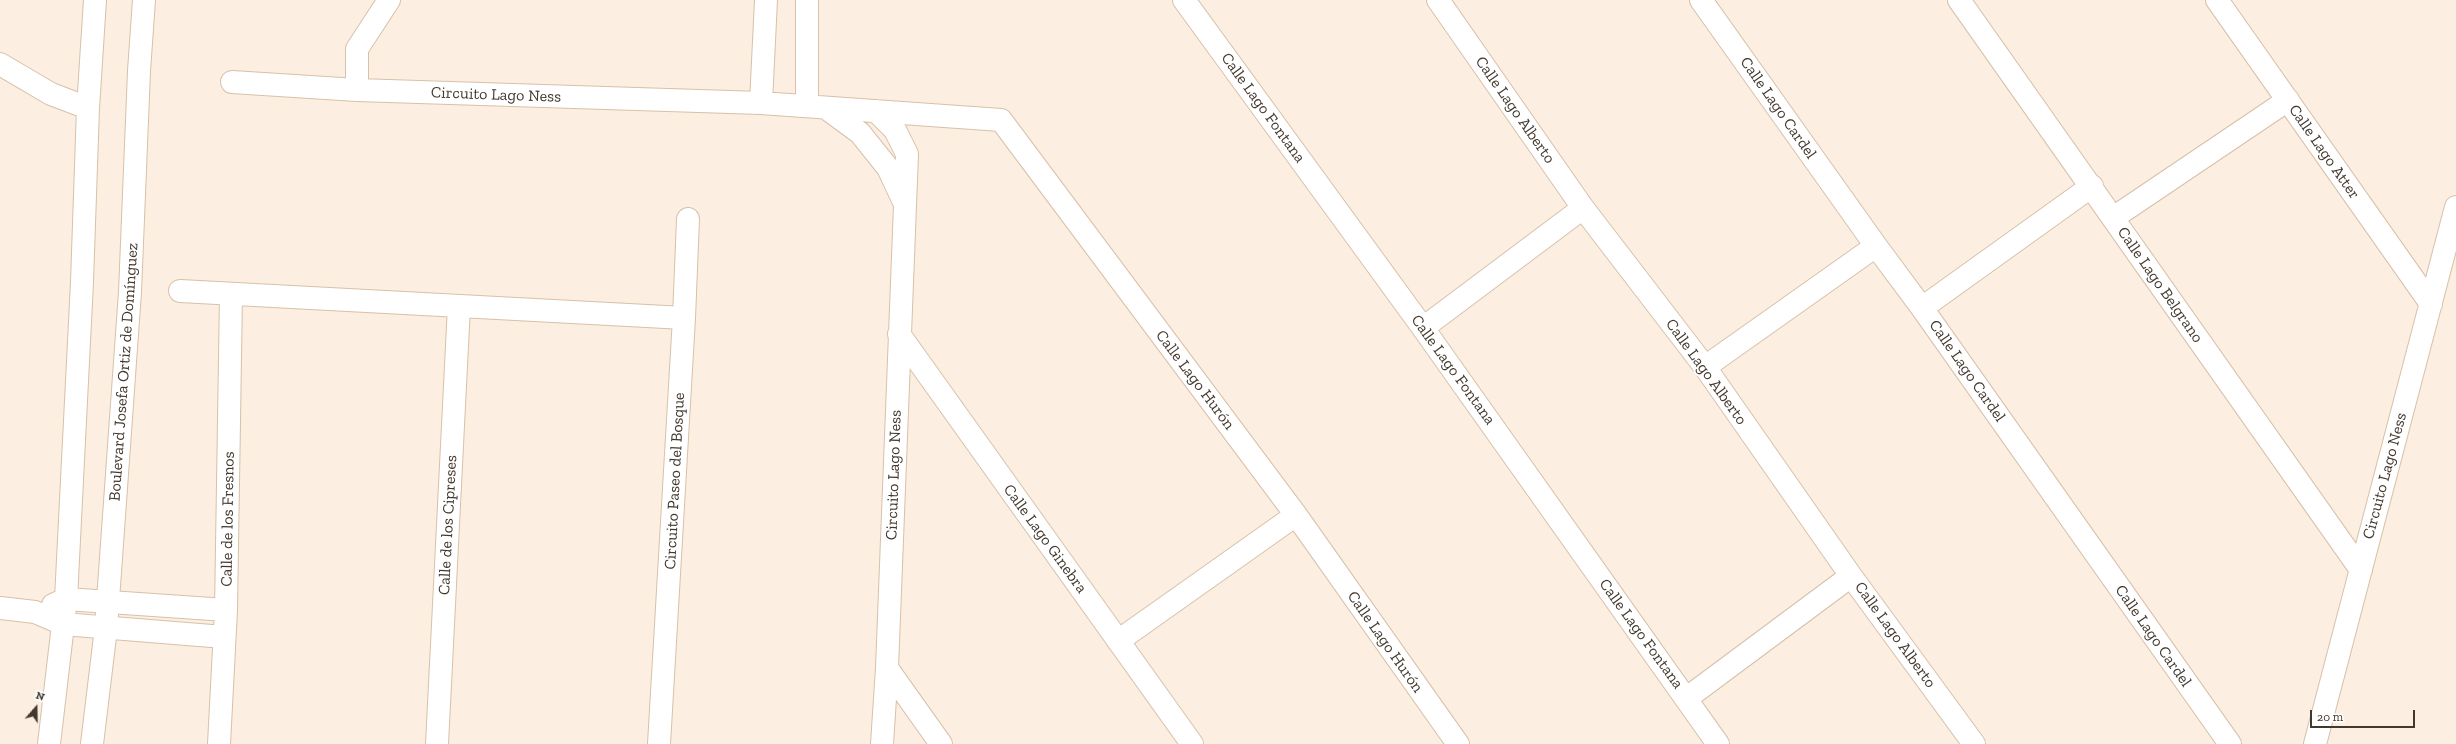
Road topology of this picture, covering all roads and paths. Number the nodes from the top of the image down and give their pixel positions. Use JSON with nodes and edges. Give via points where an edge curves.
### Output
{"nodes":[{"id":1,"x":95,"y":0,"type":"edge"},
{"id":2,"x":144,"y":0,"type":"edge"},
{"id":3,"x":389,"y":0,"type":"edge"},
{"id":4,"x":766,"y":0,"type":"edge"},
{"id":5,"x":807,"y":0,"type":"edge"},
{"id":6,"x":1184,"y":0,"type":"edge"},
{"id":7,"x":1438,"y":0,"type":"edge"},
{"id":8,"x":1701,"y":0,"type":"edge"},
{"id":9,"x":1959,"y":0,"type":"edge"},
{"id":10,"x":2217,"y":0,"type":"edge"},
{"id":11,"x":0,"y":64,"type":"edge"},
{"id":12,"x":232,"y":82,"type":"dead end"},
{"id":13,"x":357,"y":90,"type":"junction"},
{"id":14,"x":2288,"y":100,"type":"junction"},
{"id":15,"x":761,"y":103,"type":"junction"},
{"id":16,"x":816,"y":107,"type":"junction"},
{"id":17,"x":88,"y":108,"type":"junction"},
{"id":18,"x":876,"y":111,"type":"junction"},
{"id":19,"x":2092,"y":186,"type":"junction"},
{"id":20,"x":907,"y":207,"type":"junction"},
{"id":21,"x":2456,"y":207,"type":"edge"},
{"id":22,"x":1583,"y":208,"type":"junction"},
{"id":23,"x":2112,"y":218,"type":"junction"},
{"id":24,"x":688,"y":219,"type":"dead end"},
{"id":25,"x":1876,"y":246,"type":"junction"},
{"id":26,"x":180,"y":291,"type":"dead end"},
{"id":27,"x":232,"y":294,"type":"junction"},
{"id":28,"x":2430,"y":304,"type":"junction"},
{"id":29,"x":459,"y":306,"type":"junction"},
{"id":30,"x":1922,"y":308,"type":"junction"},
{"id":31,"x":684,"y":318,"type":"junction"},
{"id":32,"x":1423,"y":328,"type":"junction"},
{"id":33,"x":899,"y":334,"type":"junction"},
{"id":34,"x":1705,"y":367,"type":"junction"},
{"id":35,"x":1296,"y":515,"type":"junction"},
{"id":36,"x":2361,"y":570,"type":"junction"},
{"id":37,"x":1851,"y":576,"type":"junction"},
{"id":38,"x":66,"y":599,"type":"junction"},
{"id":39,"x":108,"y":602,"type":"junction"},
{"id":40,"x":0,"y":608,"type":"edge"},
{"id":41,"x":226,"y":610,"type":"junction"},
{"id":42,"x":35,"y":612,"type":"junction"},
{"id":43,"x":63,"y":624,"type":"junction"},
{"id":44,"x":106,"y":628,"type":"junction"},
{"id":45,"x":224,"y":637,"type":"junction"},
{"id":46,"x":1118,"y":640,"type":"junction"},
{"id":47,"x":887,"y":668,"type":"junction"},
{"id":48,"x":1687,"y":698,"type":"junction"},
{"id":49,"x":50,"y":744,"type":"edge"},
{"id":50,"x":92,"y":744,"type":"edge"},
{"id":51,"x":219,"y":744,"type":"edge"},
{"id":52,"x":437,"y":744,"type":"edge"},
{"id":53,"x":659,"y":744,"type":"edge"},
{"id":54,"x":882,"y":744,"type":"edge"},
{"id":55,"x":941,"y":744,"type":"edge"},
{"id":56,"x":1192,"y":744,"type":"edge"},
{"id":57,"x":1458,"y":744,"type":"edge"},
{"id":58,"x":1718,"y":744,"type":"edge"},
{"id":59,"x":1974,"y":744,"type":"edge"},
{"id":60,"x":2230,"y":744,"type":"edge"},
{"id":61,"x":2315,"y":744,"type":"edge"}],
"edges":[{"from":1,"to":17,"type":"street"},
{"from":2,"to":39,"type":"street","name":"Boulevard Josefa Ortiz de Domínguez","via":[[130,292]]},
{"from":3,"to":13,"type":"street","via":[[358,48]]},
{"from":4,"to":15,"type":"street"},
{"from":5,"to":16,"type":"street"},
{"from":6,"to":32,"type":"street","name":"Calle Lago Fontana"},
{"from":7,"to":22,"type":"street","name":"Calle Lago Alberto"},
{"from":8,"to":25,"type":"street","name":"Calle Lago Cardel"},
{"from":9,"to":19,"type":"street","name":"Calle Lago Belgrano"},
{"from":10,"to":14,"type":"street","name":"Calle Lago Atter"},
{"from":11,"to":17,"type":"street","via":[[51,94]]},
{"from":12,"to":13,"type":"street","name":"Circuito Lago Ness"},
{"from":13,"to":15,"type":"street","name":"Circuito Lago Ness"},
{"from":14,"to":23,"type":"street"},
{"from":14,"to":28,"type":"street","name":"Calle Lago Atter"},
{"from":15,"to":16,"type":"street","name":"Circuito Lago Ness"},
{"from":16,"to":18,"type":"street","name":"Calle Lago Hurón"},
{"from":16,"to":20,"type":"street","name":"Circuito Lago Ness","via":[[860,134],[888,168]]},
{"from":17,"to":38,"type":"street"},
{"from":18,"to":20,"type":"street","name":"Circuito Lago Ness","via":[[895,130],[907,154]]},
{"from":18,"to":35,"type":"street","name":"Calle Lago Hurón","via":[[1001,120]]},
{"from":19,"to":23,"type":"street","name":"Calle Lago Belgrano"},
{"from":19,"to":30,"type":"street"},
{"from":20,"to":33,"type":"street","name":"Circuito Lago Ness"},
{"from":21,"to":28,"type":"street","name":"Circuito Lago Ness"},
{"from":22,"to":32,"type":"street"},
{"from":22,"to":34,"type":"street","name":"Calle Lago Alberto"},
{"from":23,"to":36,"type":"street","name":"Calle Lago Belgrano"},
{"from":24,"to":31,"type":"street","name":"Circuito Paseo del Bosque"},
{"from":25,"to":30,"type":"street","name":"Calle Lago Cardel"},
{"from":25,"to":34,"type":"street"},
{"from":26,"to":27,"type":"street"},
{"from":27,"to":29,"type":"street"},
{"from":27,"to":41,"type":"street","name":"Calle de los Fresnos"},
{"from":28,"to":36,"type":"street","name":"Circuito Lago Ness"},
{"from":29,"to":31,"type":"street"},
{"from":29,"to":52,"type":"street","name":"Calle de los Cipreses"},
{"from":30,"to":60,"type":"street","name":"Calle Lago Cardel"},
{"from":31,"to":53,"type":"street","name":"Circuito Paseo del Bosque"},
{"from":32,"to":48,"type":"street","name":"Calle Lago Fontana"},
{"from":33,"to":46,"type":"street","name":"Calle Lago Ginebra"},
{"from":33,"to":47,"type":"street","name":"Circuito Lago Ness"},
{"from":34,"to":37,"type":"street","name":"Calle Lago Alberto"},
{"from":35,"to":46,"type":"street"},
{"from":35,"to":57,"type":"street","name":"Calle Lago Hurón"},
{"from":36,"to":61,"type":"street","name":"Circuito Lago Ness"},
{"from":37,"to":48,"type":"street"},
{"from":37,"to":59,"type":"street","name":"Calle Lago Alberto"},
{"from":38,"to":39,"type":"street"},
{"from":38,"to":42,"type":"street"},
{"from":38,"to":43,"type":"street"},
{"from":39,"to":41,"type":"street"},
{"from":39,"to":44,"type":"street","name":"Boulevard Josefa Ortiz de Domínguez"},
{"from":40,"to":42,"type":"street"},
{"from":41,"to":45,"type":"street","name":"Calle de los Fresnos"},
{"from":42,"to":43,"type":"street"},
{"from":43,"to":44,"type":"street"},
{"from":43,"to":49,"type":"street"},
{"from":44,"to":45,"type":"street"},
{"from":44,"to":50,"type":"street","name":"Boulevard Josefa Ortiz de Domínguez"},
{"from":45,"to":51,"type":"street","name":"Calle de los Fresnos"},
{"from":46,"to":56,"type":"street","name":"Calle Lago Ginebra"},
{"from":47,"to":54,"type":"street","name":"Circuito Lago Ness"},
{"from":47,"to":55,"type":"street"},
{"from":48,"to":58,"type":"street","name":"Calle Lago Fontana"}]}
